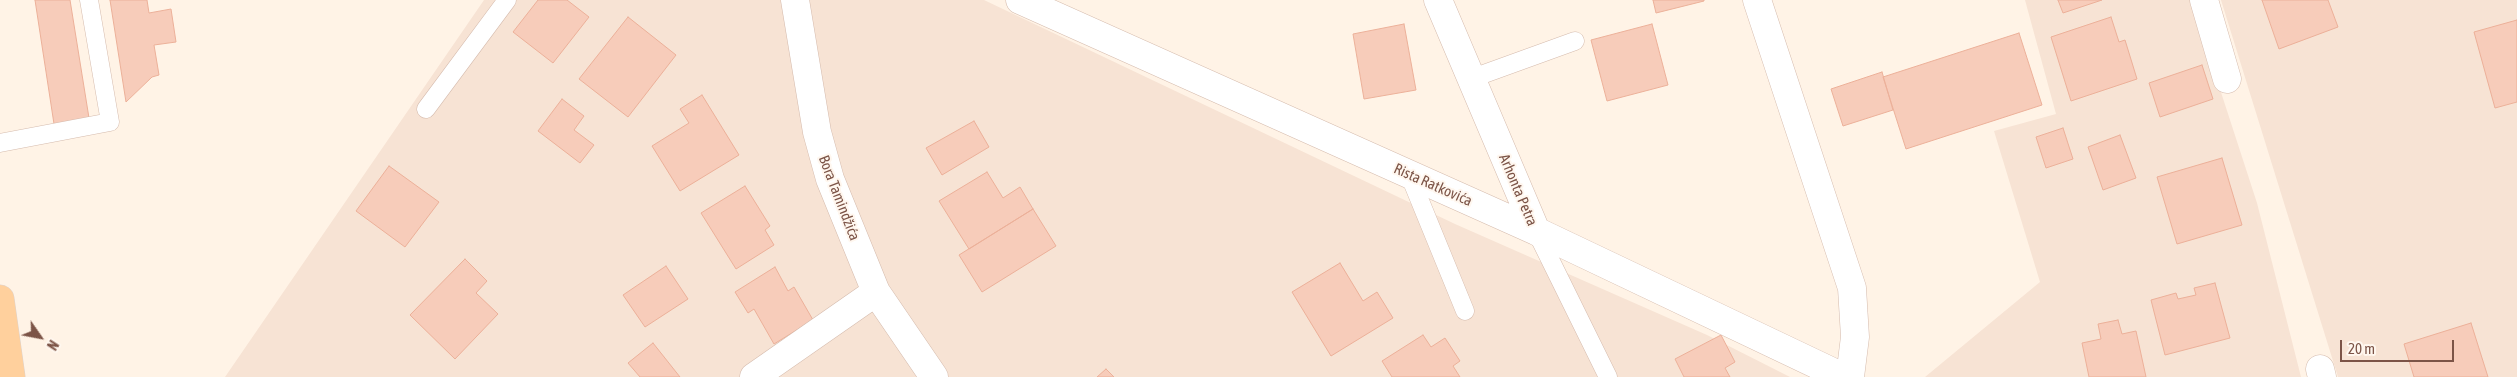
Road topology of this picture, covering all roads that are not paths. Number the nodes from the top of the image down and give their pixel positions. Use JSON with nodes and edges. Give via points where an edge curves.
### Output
{"nodes":[{"id":1,"x":89,"y":0,"type":"edge"},
{"id":2,"x":507,"y":0,"type":"edge"},
{"id":3,"x":795,"y":0,"type":"edge"},
{"id":4,"x":1020,"y":0,"type":"edge"},
{"id":5,"x":1438,"y":0,"type":"edge"},
{"id":6,"x":1757,"y":0,"type":"edge"},
{"id":7,"x":2204,"y":0,"type":"edge"},
{"id":8,"x":1575,"y":41,"type":"dead end"},
{"id":9,"x":1470,"y":79,"type":"junction"},
{"id":10,"x":2227,"y":79,"type":"dead end"},
{"id":11,"x":426,"y":108,"type":"dead end"},
{"id":12,"x":0,"y":143,"type":"edge"},
{"id":13,"x":1409,"y":174,"type":"junction"},
{"id":14,"x":1536,"y":230,"type":"junction"},
{"id":15,"x":876,"y":292,"type":"junction"},
{"id":16,"x":0,"y":299,"type":"edge"},
{"id":17,"x":1465,"y":311,"type":"dead end"},
{"id":18,"x":11,"y":377,"type":"edge"},
{"id":19,"x":754,"y":377,"type":"edge"},
{"id":20,"x":934,"y":377,"type":"edge"},
{"id":21,"x":1608,"y":377,"type":"edge"},
{"id":22,"x":1844,"y":377,"type":"edge"},
{"id":23,"x":1850,"y":377,"type":"edge"}],
"edges":[{"from":1,"to":12,"type":"lane","via":[[110,122]]},
{"from":2,"to":11,"type":"lane"},
{"from":3,"to":15,"type":"street","name":"Bora Tamindžića","via":[[824,160]]},
{"from":4,"to":13,"type":"street","name":"Rista Ratkovića"},
{"from":5,"to":9,"type":"street","name":"Arhonta Petra"},
{"from":6,"to":23,"type":"street","via":[[1852,288],[1855,337]]},
{"from":7,"to":10,"type":"street"},
{"from":8,"to":9,"type":"lane"},
{"from":9,"to":14,"type":"street","name":"Arhonta Petra"},
{"from":13,"to":14,"type":"street","name":"Rista Ratkovića"},
{"from":13,"to":17,"type":"lane"},
{"from":14,"to":21,"type":"lane","name":"Arhonta Petra"},
{"from":14,"to":22,"type":"street","name":"Rista Ratkovića"},
{"from":15,"to":19,"type":"street"},
{"from":15,"to":20,"type":"street","name":"Bora Tamindžića"},
{"from":16,"to":18,"type":"main road"}]}
